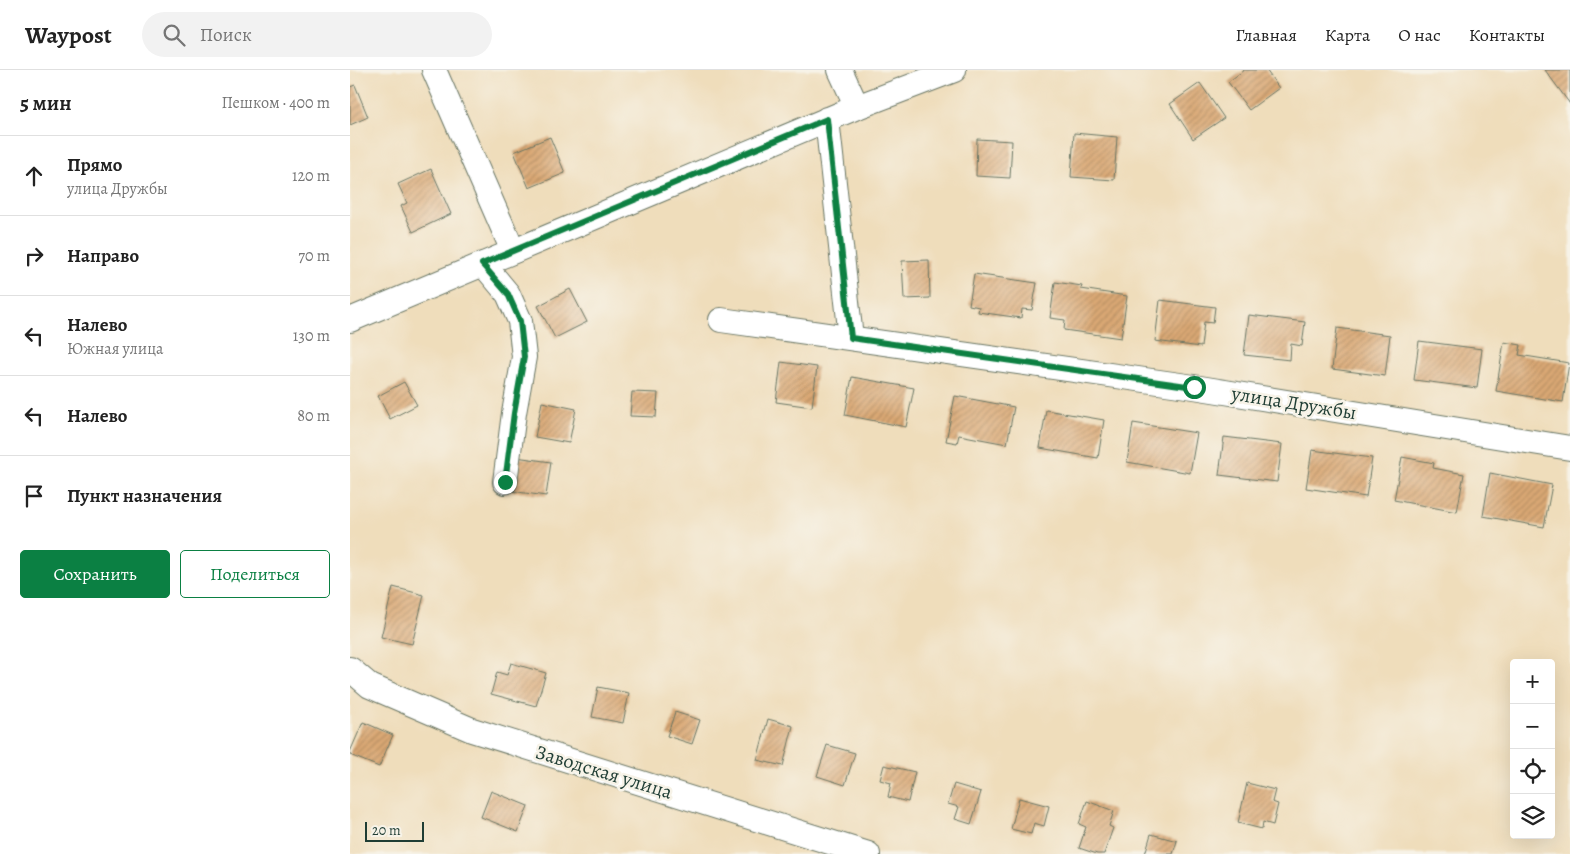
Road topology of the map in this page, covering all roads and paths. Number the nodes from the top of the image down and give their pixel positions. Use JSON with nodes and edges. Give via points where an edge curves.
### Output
{"nodes":[{"id":1,"x":434,"y":70,"type":"edge"},
{"id":2,"x":840,"y":70,"type":"edge"},
{"id":3,"x":954,"y":70,"type":"edge"},
{"id":4,"x":857,"y":107,"type":"junction"},
{"id":5,"x":827,"y":119,"type":"junction"},
{"id":6,"x":513,"y":251,"type":"junction"},
{"id":7,"x":482,"y":264,"type":"junction"},
{"id":8,"x":350,"y":320,"type":"edge"},
{"id":9,"x":721,"y":320,"type":"dead end"},
{"id":10,"x":851,"y":338,"type":"junction"},
{"id":11,"x":1570,"y":448,"type":"edge"},
{"id":12,"x":505,"y":482,"type":"dead end"},
{"id":13,"x":350,"y":669,"type":"edge"},
{"id":14,"x":868,"y":854,"type":"edge"}],
"edges":[{"from":1,"to":6,"type":"street"},
{"from":2,"to":4,"type":"street"},
{"from":3,"to":4,"type":"street"},
{"from":4,"to":5,"type":"street"},
{"from":5,"to":6,"type":"street"},
{"from":5,"to":10,"type":"street"},
{"from":6,"to":7,"type":"street"},
{"from":7,"to":8,"type":"street"},
{"from":7,"to":12,"type":"street","via":[[508,294],[520,321],[524,357]]},
{"from":9,"to":10,"type":"street","name":"улица Дружбы"},
{"from":10,"to":11,"type":"street","name":"улица Дружбы","via":[[1194,387]]},
{"from":13,"to":14,"type":"street","name":"Заводская улица","via":[[370,686],[472,730]]}]}
